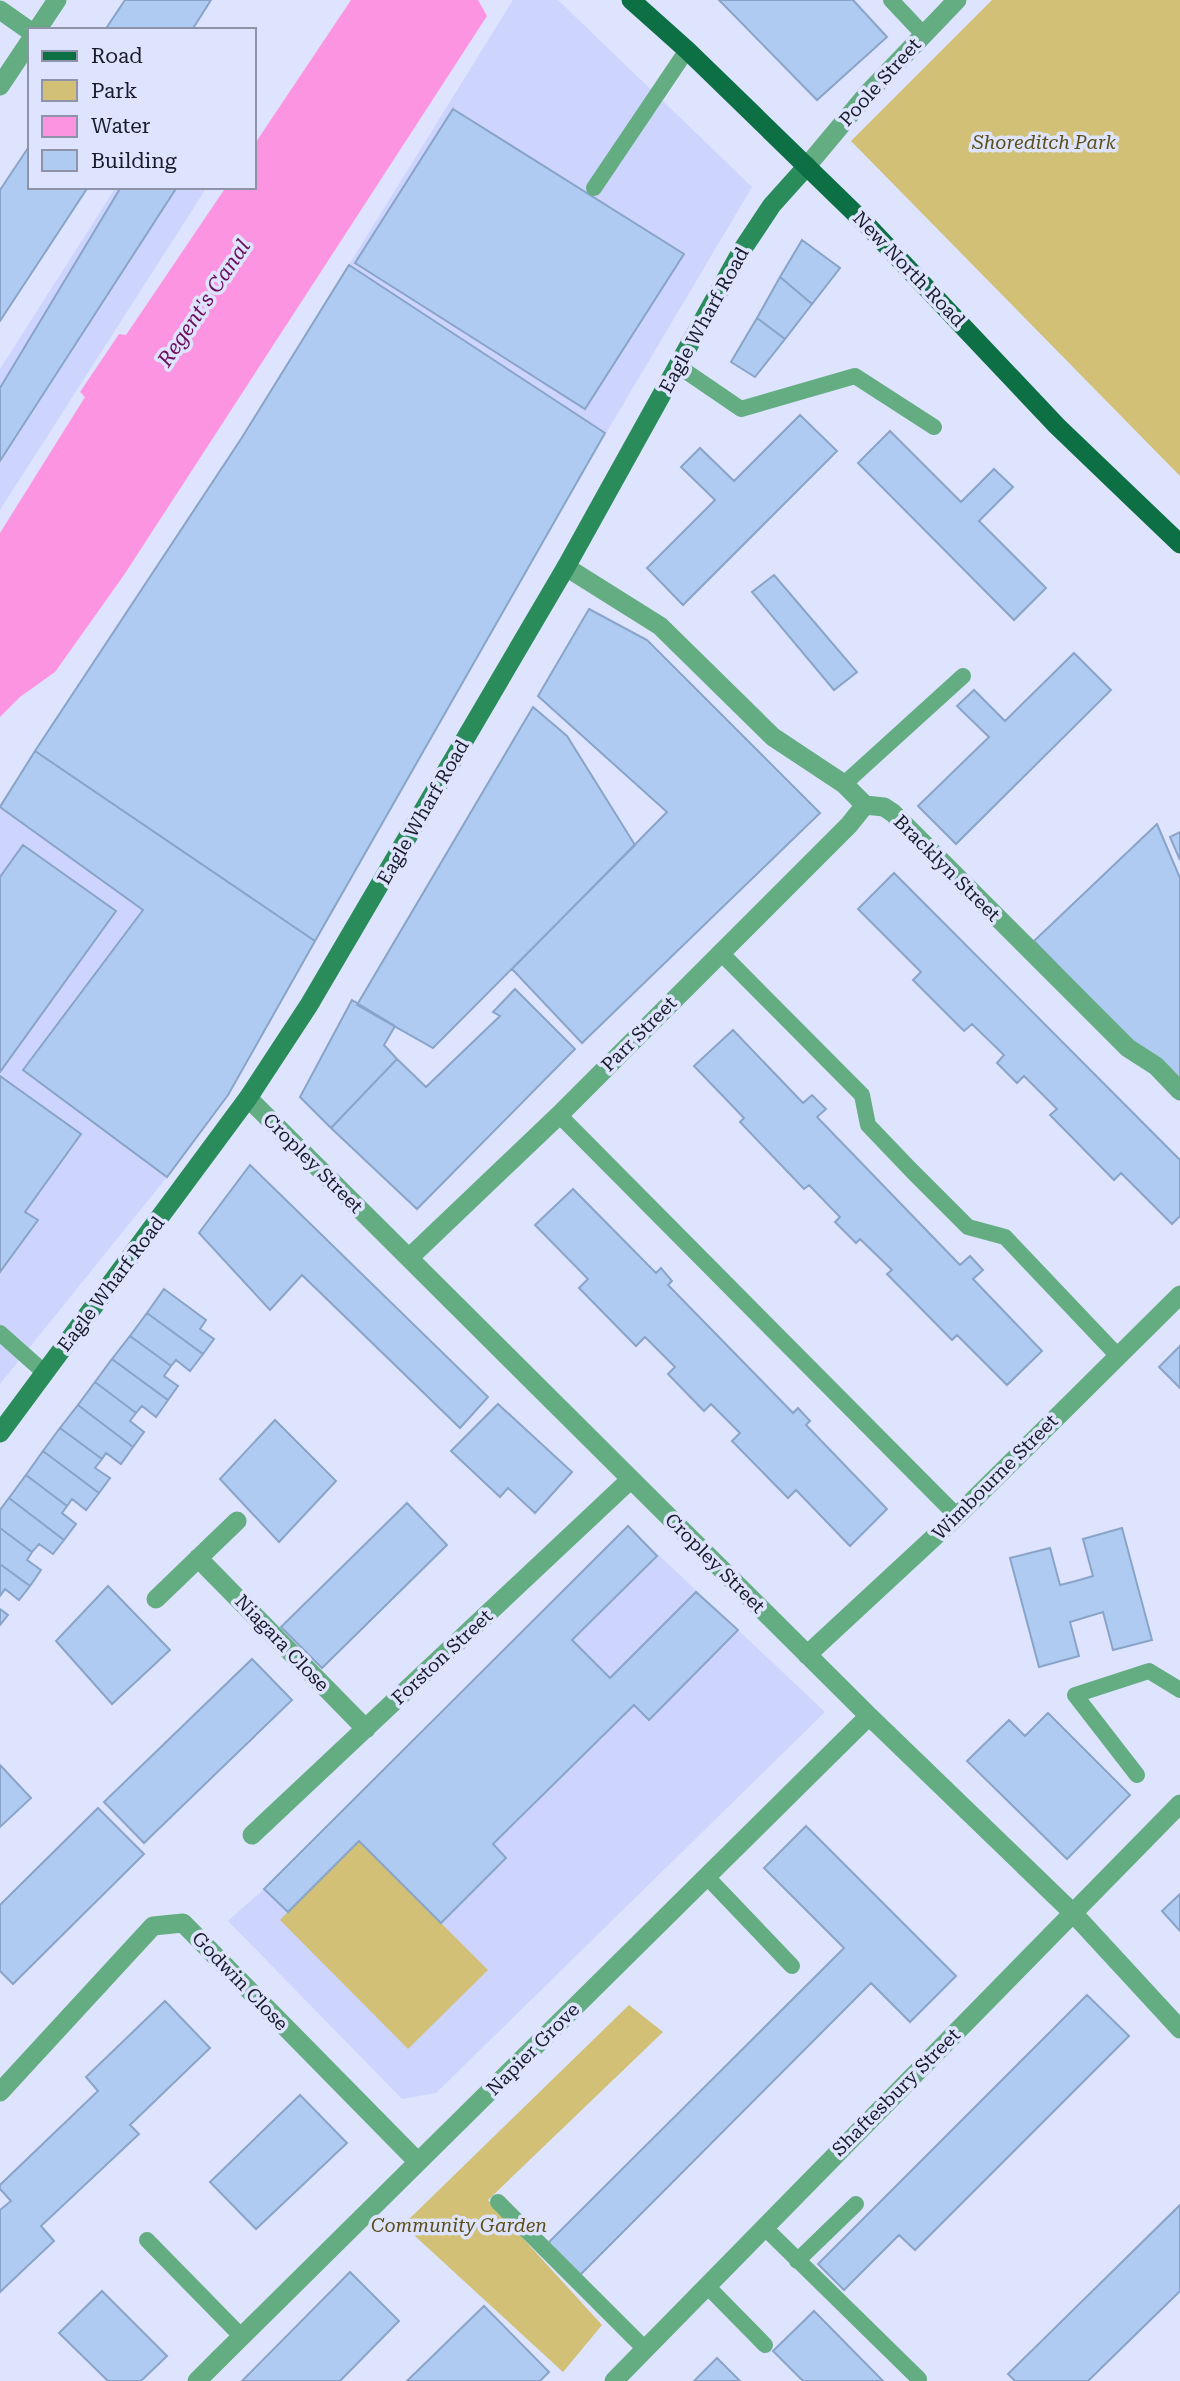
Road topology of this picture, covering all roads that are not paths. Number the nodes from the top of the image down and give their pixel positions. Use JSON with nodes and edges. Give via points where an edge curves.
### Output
{"nodes":[{"id":1,"x":57,"y":0,"type":"edge"},
{"id":2,"x":631,"y":0,"type":"edge"},
{"id":3,"x":891,"y":0,"type":"edge"},
{"id":4,"x":957,"y":0,"type":"edge"},
{"id":5,"x":0,"y":10,"type":"edge"},
{"id":6,"x":38,"y":28,"type":"edge"},
{"id":7,"x":28,"y":30,"type":"edge"},
{"id":8,"x":923,"y":34,"type":"junction"},
{"id":9,"x":28,"y":44,"type":"edge"},
{"id":10,"x":687,"y":50,"type":"junction"},
{"id":11,"x":0,"y":86,"type":"edge"},
{"id":12,"x":807,"y":166,"type":"junction"},
{"id":13,"x":594,"y":188,"type":"dead end"},
{"id":14,"x":678,"y":366,"type":"junction"},
{"id":15,"x":934,"y":427,"type":"dead end"},
{"id":16,"x":1180,"y":544,"type":"edge"},
{"id":17,"x":566,"y":566,"type":"junction"},
{"id":18,"x":963,"y":676,"type":"dead end"},
{"id":19,"x":845,"y":784,"type":"junction"},
{"id":20,"x":865,"y":805,"type":"junction"},
{"id":21,"x":720,"y":952,"type":"junction"},
{"id":22,"x":1180,"y":1091,"type":"edge"},
{"id":23,"x":248,"y":1098,"type":"junction"},
{"id":24,"x":559,"y":1115,"type":"junction"},
{"id":25,"x":409,"y":1258,"type":"junction"},
{"id":26,"x":1180,"y":1295,"type":"edge"},
{"id":27,"x":0,"y":1333,"type":"edge"},
{"id":28,"x":1118,"y":1355,"type":"junction"},
{"id":29,"x":45,"y":1373,"type":"junction"},
{"id":30,"x":0,"y":1433,"type":"edge"},
{"id":31,"x":631,"y":1479,"type":"junction"},
{"id":32,"x":957,"y":1516,"type":"junction"},
{"id":33,"x":237,"y":1521,"type":"dead end"},
{"id":34,"x":198,"y":1558,"type":"junction"},
{"id":35,"x":156,"y":1599,"type":"dead end"},
{"id":36,"x":807,"y":1655,"type":"junction"},
{"id":37,"x":1180,"y":1690,"type":"edge"},
{"id":38,"x":869,"y":1717,"type":"junction"},
{"id":39,"x":366,"y":1729,"type":"junction"},
{"id":40,"x":1137,"y":1775,"type":"dead end"},
{"id":41,"x":1178,"y":1809,"type":"edge"},
{"id":42,"x":252,"y":1835,"type":"dead end"},
{"id":43,"x":707,"y":1877,"type":"junction"},
{"id":44,"x":1073,"y":1913,"type":"junction"},
{"id":45,"x":792,"y":1966,"type":"dead end"},
{"id":46,"x":1180,"y":2029,"type":"edge"},
{"id":47,"x":4,"y":2080,"type":"edge"},
{"id":48,"x":418,"y":2162,"type":"junction"},
{"id":49,"x":498,"y":2202,"type":"dead end"},
{"id":50,"x":856,"y":2204,"type":"dead end"},
{"id":51,"x":764,"y":2227,"type":"junction"},
{"id":52,"x":147,"y":2240,"type":"dead end"},
{"id":53,"x":797,"y":2261,"type":"junction"},
{"id":54,"x":707,"y":2286,"type":"junction"},
{"id":55,"x":242,"y":2337,"type":"junction"},
{"id":56,"x":765,"y":2345,"type":"dead end"},
{"id":57,"x":645,"y":2349,"type":"junction"},
{"id":58,"x":919,"y":2379,"type":"edge"},
{"id":59,"x":197,"y":2381,"type":"edge"},
{"id":60,"x":614,"y":2381,"type":"edge"}],
"edges":[{"from":1,"to":6,"type":"street"},
{"from":2,"to":10,"type":"main road","name":"New North Road"},
{"from":3,"to":8,"type":"lane"},
{"from":4,"to":8,"type":"street","name":"Poole Street"},
{"from":5,"to":7,"type":"street"},
{"from":8,"to":12,"type":"street","name":"Poole Street"},
{"from":9,"to":11,"type":"street"},
{"from":10,"to":12,"type":"main road","name":"New North Road"},
{"from":10,"to":13,"type":"lane"},
{"from":12,"to":14,"type":"main road","name":"Eagle Wharf Road","via":[[756,226]]},
{"from":12,"to":16,"type":"main road","name":"New North Road","via":[[1057,426]]},
{"from":14,"to":15,"type":"lane","via":[[741,409],[855,376]]},
{"from":14,"to":17,"type":"main road","name":"Eagle Wharf Road"},
{"from":17,"to":19,"type":"street","name":"Bracklyn Street","via":[[660,626],[773,737]]},
{"from":17,"to":23,"type":"main road","name":"Eagle Wharf Road","via":[[309,1005]]},
{"from":18,"to":19,"type":"lane"},
{"from":19,"to":20,"type":"street","name":"Bracklyn Street"},
{"from":20,"to":21,"type":"street","name":"Parr Street"},
{"from":20,"to":22,"type":"street","name":"Bracklyn Street","via":[[894,813],[1128,1048],[1156,1066]]},
{"from":21,"to":24,"type":"street","name":"Parr Street"},
{"from":21,"to":28,"type":"lane","via":[[862,1095],[868,1125],[958,1218],[968,1227],[1005,1237]]},
{"from":23,"to":25,"type":"street","name":"Cropley Street"},
{"from":23,"to":29,"type":"main road","name":"Eagle Wharf Road"},
{"from":24,"to":25,"type":"street","name":"Parr Street"},
{"from":24,"to":32,"type":"lane"},
{"from":25,"to":31,"type":"street","name":"Cropley Street"},
{"from":26,"to":28,"type":"street","name":"Wimbourne Street"},
{"from":27,"to":29,"type":"lane"},
{"from":28,"to":32,"type":"street","name":"Wimbourne Street"},
{"from":29,"to":30,"type":"main road","name":"Eagle Wharf Road"},
{"from":31,"to":36,"type":"street","name":"Cropley Street"},
{"from":31,"to":39,"type":"street","name":"Forston Street"},
{"from":32,"to":36,"type":"street","name":"Wimbourne Street"},
{"from":33,"to":34,"type":"street"},
{"from":34,"to":35,"type":"street"},
{"from":34,"to":39,"type":"street","name":"Niagara Close"},
{"from":36,"to":38,"type":"street","name":"Cropley Street"},
{"from":37,"to":40,"type":"lane","via":[[1149,1671],[1075,1695]]},
{"from":38,"to":43,"type":"street","name":"Napier Grove"},
{"from":38,"to":44,"type":"street","name":"Cropley Street"},
{"from":39,"to":42,"type":"street","name":"Forston Street"},
{"from":41,"to":44,"type":"street","name":"Shaftesbury Street"},
{"from":43,"to":45,"type":"lane"},
{"from":43,"to":48,"type":"street","name":"Napier Grove"},
{"from":44,"to":46,"type":"street","name":"Cropley Street"},
{"from":44,"to":51,"type":"street","name":"Shaftesbury Street"},
{"from":47,"to":48,"type":"street","name":"Godwin Close","via":[[153,1926],[183,1923]]},
{"from":48,"to":55,"type":"street","name":"Napier Grove"},
{"from":49,"to":57,"type":"lane"},
{"from":50,"to":53,"type":"lane"},
{"from":51,"to":53,"type":"lane"},
{"from":51,"to":54,"type":"street","name":"Shaftesbury Street"},
{"from":52,"to":55,"type":"lane"},
{"from":53,"to":58,"type":"lane"},
{"from":54,"to":56,"type":"lane"},
{"from":54,"to":57,"type":"street","name":"Shaftesbury Street"},
{"from":55,"to":59,"type":"street","name":"Napier Grove"},
{"from":57,"to":60,"type":"street","name":"Shaftesbury Street"}]}
